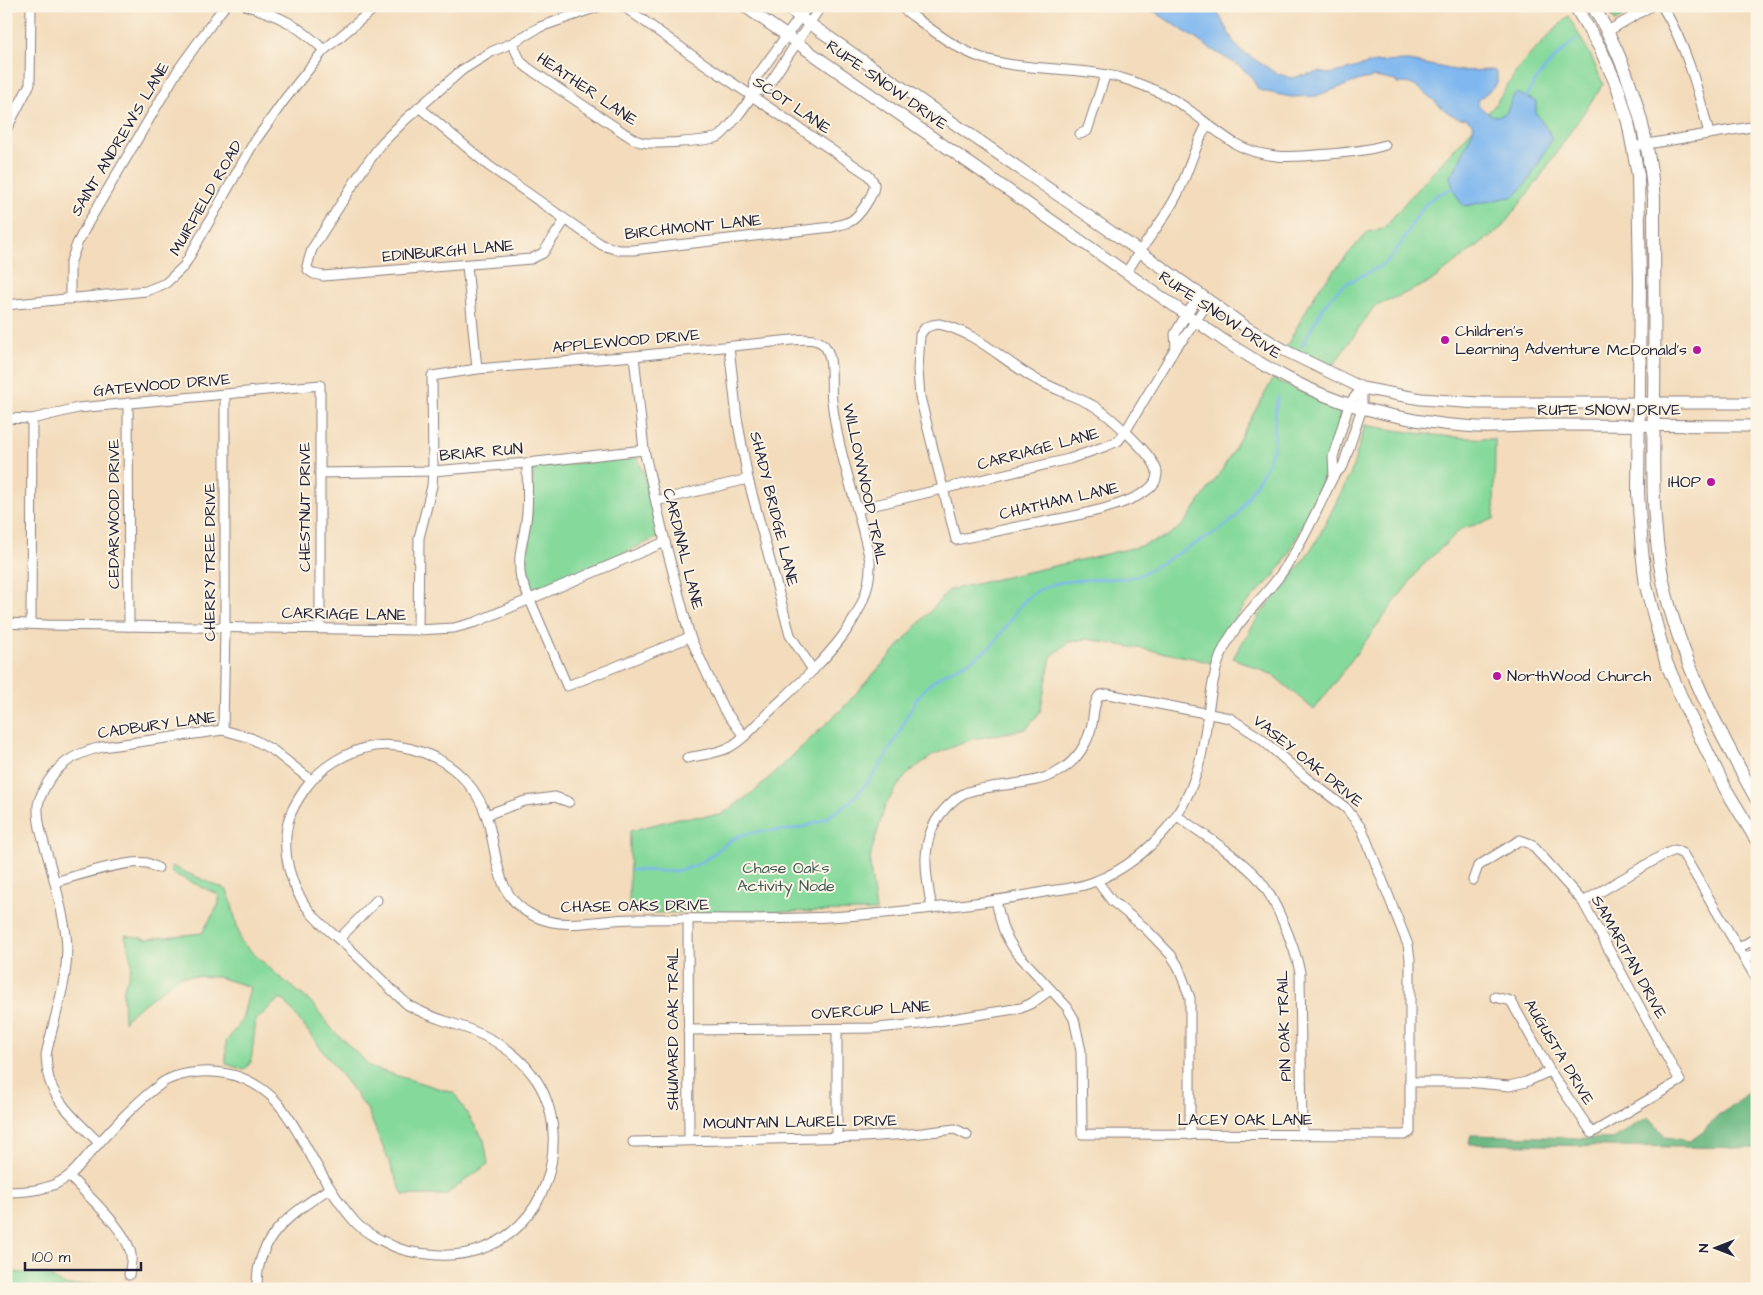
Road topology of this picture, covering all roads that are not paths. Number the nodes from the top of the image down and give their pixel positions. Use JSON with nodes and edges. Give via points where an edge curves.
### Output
{"nodes":[{"id":1,"x":30,"y":6,"type":"edge"},
{"id":2,"x":226,"y":6,"type":"edge"},
{"id":3,"x":247,"y":6,"type":"edge"},
{"id":4,"x":377,"y":6,"type":"edge"},
{"id":5,"x":600,"y":6,"type":"edge"},
{"id":6,"x":621,"y":6,"type":"edge"},
{"id":7,"x":744,"y":6,"type":"edge"},
{"id":8,"x":784,"y":6,"type":"edge"},
{"id":9,"x":808,"y":6,"type":"edge"},
{"id":10,"x":820,"y":6,"type":"edge"},
{"id":11,"x":899,"y":6,"type":"edge"},
{"id":12,"x":1575,"y":6,"type":"edge"},
{"id":13,"x":1593,"y":6,"type":"edge"},
{"id":14,"x":1651,"y":6,"type":"edge"},
{"id":15,"x":1662,"y":6,"type":"edge"},
{"id":16,"x":804,"y":20,"type":"junction"},
{"id":17,"x":1608,"y":31,"type":"junction"},
{"id":18,"x":786,"y":35,"type":"junction"},
{"id":19,"x":796,"y":42,"type":"junction"},
{"id":20,"x":512,"y":43,"type":"junction"},
{"id":21,"x":324,"y":50,"type":"junction"},
{"id":22,"x":1105,"y":76,"type":"junction"},
{"id":23,"x":753,"y":94,"type":"junction"},
{"id":24,"x":419,"y":107,"type":"junction"},
{"id":25,"x":1207,"y":125,"type":"junction"},
{"id":26,"x":1757,"y":126,"type":"edge"},
{"id":27,"x":6,"y":130,"type":"edge"},
{"id":28,"x":1080,"y":134,"type":"dead end"},
{"id":29,"x":1709,"y":134,"type":"junction"},
{"id":30,"x":1648,"y":144,"type":"junction"},
{"id":31,"x":1386,"y":146,"type":"dead end"},
{"id":32,"x":1634,"y":147,"type":"junction"},
{"id":33,"x":874,"y":184,"type":"joint"},
{"id":34,"x":1021,"y":184,"type":"junction"},
{"id":35,"x":565,"y":220,"type":"junction"},
{"id":36,"x":1139,"y":251,"type":"junction"},
{"id":37,"x":468,"y":265,"type":"junction"},
{"id":38,"x":1127,"y":272,"type":"junction"},
{"id":39,"x":1640,"y":280,"type":"junction"},
{"id":40,"x":1655,"y":280,"type":"junction"},
{"id":41,"x":1205,"y":298,"type":"junction"},
{"id":42,"x":70,"y":299,"type":"junction"},
{"id":43,"x":6,"y":305,"type":"edge"},
{"id":44,"x":1192,"y":317,"type":"junction"},
{"id":45,"x":822,"y":344,"type":"joint"},
{"id":46,"x":729,"y":347,"type":"junction"},
{"id":47,"x":634,"y":356,"type":"junction"},
{"id":48,"x":477,"y":369,"type":"junction"},
{"id":49,"x":320,"y":385,"type":"joint"},
{"id":50,"x":1362,"y":388,"type":"junction"},
{"id":51,"x":225,"y":395,"type":"junction"},
{"id":52,"x":1638,"y":402,"type":"junction"},
{"id":53,"x":1654,"y":402,"type":"junction"},
{"id":54,"x":1757,"y":402,"type":"edge"},
{"id":55,"x":128,"y":403,"type":"junction"},
{"id":56,"x":1348,"y":404,"type":"junction"},
{"id":57,"x":1362,"y":408,"type":"junction"},
{"id":58,"x":6,"y":418,"type":"edge"},
{"id":59,"x":32,"y":419,"type":"junction"},
{"id":60,"x":1638,"y":426,"type":"junction"},
{"id":61,"x":1654,"y":426,"type":"junction"},
{"id":62,"x":1757,"y":426,"type":"edge"},
{"id":63,"x":1125,"y":432,"type":"junction"},
{"id":64,"x":644,"y":450,"type":"junction"},
{"id":65,"x":527,"y":463,"type":"junction"},
{"id":66,"x":433,"y":471,"type":"junction"},
{"id":67,"x":320,"y":473,"type":"junction"},
{"id":68,"x":1334,"y":475,"type":"junction"},
{"id":69,"x":748,"y":479,"type":"junction"},
{"id":70,"x":944,"y":489,"type":"junction"},
{"id":71,"x":656,"y":501,"type":"junction"},
{"id":72,"x":858,"y":509,"type":"junction"},
{"id":73,"x":665,"y":542,"type":"junction"},
{"id":74,"x":530,"y":599,"type":"junction"},
{"id":75,"x":6,"y":623,"type":"edge"},
{"id":76,"x":31,"y":624,"type":"junction"},
{"id":77,"x":130,"y":626,"type":"junction"},
{"id":78,"x":225,"y":628,"type":"junction"},
{"id":79,"x":320,"y":628,"type":"junction"},
{"id":80,"x":418,"y":630,"type":"junction"},
{"id":81,"x":690,"y":637,"type":"junction"},
{"id":82,"x":813,"y":670,"type":"junction"},
{"id":83,"x":1208,"y":713,"type":"junction"},
{"id":84,"x":1716,"y":722,"type":"junction"},
{"id":85,"x":223,"y":730,"type":"junction"},
{"id":86,"x":1697,"y":731,"type":"junction"},
{"id":87,"x":744,"y":736,"type":"junction"},
{"id":88,"x":687,"y":758,"type":"dead end"},
{"id":89,"x":311,"y":780,"type":"junction"},
{"id":90,"x":1757,"y":800,"type":"edge"},
{"id":91,"x":569,"y":802,"type":"dead end"},
{"id":92,"x":486,"y":815,"type":"junction"},
{"id":93,"x":1176,"y":816,"type":"junction"},
{"id":94,"x":1757,"y":841,"type":"edge"},
{"id":95,"x":158,"y":868,"type":"dead end"},
{"id":96,"x":1473,"y":880,"type":"dead end"},
{"id":97,"x":1097,"y":881,"type":"junction"},
{"id":98,"x":55,"y":882,"type":"junction"},
{"id":99,"x":377,"y":900,"type":"dead end"},
{"id":100,"x":996,"y":900,"type":"junction"},
{"id":101,"x":1583,"y":902,"type":"junction"},
{"id":102,"x":932,"y":908,"type":"junction"},
{"id":103,"x":688,"y":919,"type":"junction"},
{"id":104,"x":1757,"y":937,"type":"edge"},
{"id":105,"x":339,"y":939,"type":"junction"},
{"id":106,"x":1738,"y":948,"type":"junction"},
{"id":107,"x":1757,"y":952,"type":"edge"},
{"id":108,"x":1744,"y":959,"type":"junction"},
{"id":109,"x":1757,"y":980,"type":"edge"},
{"id":110,"x":1050,"y":990,"type":"junction"},
{"id":111,"x":1495,"y":997,"type":"dead end"},
{"id":112,"x":837,"y":1029,"type":"junction"},
{"id":113,"x":688,"y":1030,"type":"junction"},
{"id":114,"x":1550,"y":1070,"type":"junction"},
{"id":115,"x":1410,"y":1082,"type":"junction"},
{"id":116,"x":1592,"y":1133,"type":"joint"},
{"id":117,"x":1408,"y":1134,"type":"joint"},
{"id":118,"x":1190,"y":1135,"type":"junction"},
{"id":119,"x":1302,"y":1135,"type":"junction"},
{"id":120,"x":967,"y":1136,"type":"dead end"},
{"id":121,"x":837,"y":1137,"type":"junction"},
{"id":122,"x":689,"y":1140,"type":"junction"},
{"id":123,"x":633,"y":1142,"type":"dead end"},
{"id":124,"x":99,"y":1143,"type":"junction"},
{"id":125,"x":69,"y":1176,"type":"junction"},
{"id":126,"x":330,"y":1188,"type":"junction"},
{"id":127,"x":6,"y":1192,"type":"edge"},
{"id":128,"x":129,"y":1275,"type":"dead end"},
{"id":129,"x":257,"y":1289,"type":"edge"}],
"edges":[{"from":1,"to":27,"type":"street","via":[[30,84]]},
{"from":2,"to":42,"type":"street","name":"SAINT ANDREW'S LANE","via":[[178,70],[88,223],[70,264]]},
{"from":3,"to":21,"type":"street","via":[[283,18]]},
{"from":4,"to":21,"type":"street","name":"MUIRFIELD ROAD"},
{"from":5,"to":20,"type":"street","via":[[540,27]]},
{"from":6,"to":23,"type":"street","name":"SCOT LANE"},
{"from":7,"to":18,"type":"main road","name":"RUFE SNOW DRIVE"},
{"from":8,"to":16,"type":"main road","name":"RUFE SNOW DRIVE"},
{"from":9,"to":16,"type":"street","name":"HEATHER LANE"},
{"from":10,"to":16,"type":"street","name":"HEATHER LANE"},
{"from":11,"to":22,"type":"street","via":[[944,38],[983,58],[1010,65]]},
{"from":12,"to":32,"type":"main road","via":[[1600,48],[1618,88]]},
{"from":13,"to":17,"type":"main road"},
{"from":14,"to":17,"type":"street"},
{"from":15,"to":29,"type":"street","via":[[1686,56]]},
{"from":16,"to":18,"type":"street","name":"HEATHER LANE"},
{"from":16,"to":19,"type":"street","name":"HEATHER LANE"},
{"from":16,"to":34,"type":"main road","name":"RUFE SNOW DRIVE"},
{"from":17,"to":30,"type":"main road","via":[[1635,97]]},
{"from":18,"to":19,"type":"main road","name":"RUFE SNOW DRIVE"},
{"from":18,"to":23,"type":"street","name":"HEATHER LANE","via":[[755,79]]},
{"from":19,"to":23,"type":"street","name":"HEATHER LANE","via":[[766,89]]},
{"from":19,"to":34,"type":"main road","name":"RUFE SNOW DRIVE"},
{"from":20,"to":23,"type":"street","name":"HEATHER LANE","via":[[521,62],[528,68],[640,142],[717,138],[730,127]]},
{"from":20,"to":24,"type":"street","via":[[490,52],[462,70]]},
{"from":21,"to":42,"type":"street","name":"MUIRFIELD ROAD","via":[[254,144],[184,266],[166,283],[146,291]]},
{"from":22,"to":25,"type":"street","via":[[1130,81],[1160,93],[1187,108]]},
{"from":22,"to":28,"type":"street","via":[[1087,131]]},
{"from":23,"to":33,"type":"street","name":"SCOT LANE","via":[[868,174]]},
{"from":24,"to":35,"type":"street","name":"BIRCHMONT LANE","via":[[489,166]]},
{"from":24,"to":37,"type":"street","name":"EDINBURGH LANE","via":[[382,143],[363,169],[319,236],[312,249],[308,270],[323,276]]},
{"from":25,"to":31,"type":"street","via":[[1248,150],[1275,157],[1367,151]]},
{"from":25,"to":36,"type":"street","via":[[1178,194]]},
{"from":26,"to":29,"type":"street"},
{"from":29,"to":30,"type":"street"},
{"from":30,"to":32,"type":"street"},
{"from":30,"to":40,"type":"main road","via":[[1654,198]]},
{"from":32,"to":39,"type":"main road","via":[[1638,174]]},
{"from":33,"to":35,"type":"street","name":"BIRCHMONT LANE","via":[[869,198],[852,220],[832,227],[618,250],[602,245]]},
{"from":34,"to":36,"type":"main road","name":"RUFE SNOW DRIVE"},
{"from":34,"to":38,"type":"main road","name":"RUFE SNOW DRIVE"},
{"from":35,"to":37,"type":"street","name":"EDINBURGH LANE","via":[[538,256]]},
{"from":36,"to":38,"type":"street"},
{"from":36,"to":41,"type":"main road","name":"RUFE SNOW DRIVE"},
{"from":37,"to":48,"type":"street"},
{"from":38,"to":44,"type":"main road","name":"RUFE SNOW DRIVE"},
{"from":39,"to":40,"type":"main road"},
{"from":39,"to":52,"type":"main road"},
{"from":40,"to":53,"type":"main road"},
{"from":41,"to":44,"type":"street","name":"CARRIAGE LANE"},
{"from":41,"to":50,"type":"main road","name":"RUFE SNOW DRIVE","via":[[1274,344]]},
{"from":42,"to":43,"type":"street","name":"MUIRFIELD ROAD"},
{"from":44,"to":56,"type":"main road","name":"RUFE SNOW DRIVE","via":[[1274,372]]},
{"from":44,"to":63,"type":"street","name":"CARRIAGE LANE","via":[[1175,334],[1176,347]]},
{"from":45,"to":46,"type":"street","name":"APPLEWOOD DRIVE","via":[[805,339]]},
{"from":45,"to":72,"type":"street","name":"WILLOWWOOD TRAIL","via":[[830,359],[836,428]]},
{"from":46,"to":47,"type":"street","name":"APPLEWOOD DRIVE"},
{"from":46,"to":69,"type":"street","name":"SHADY BRIDGE LANE"},
{"from":47,"to":48,"type":"street","name":"APPLEWOOD DRIVE"},
{"from":47,"to":64,"type":"street","name":"CARDINAL LANE"},
{"from":48,"to":66,"type":"street","name":"APPLEWOOD DRIVE","via":[[432,376]]},
{"from":49,"to":51,"type":"street","name":"GATEWOOD DRIVE"},
{"from":49,"to":67,"type":"street","name":"CHESTNUT DRIVE"},
{"from":50,"to":52,"type":"main road","name":"RUFE SNOW DRIVE","via":[[1421,399],[1478,403]]},
{"from":50,"to":56,"type":"street","name":"CHASE OAKS DRIVE"},
{"from":50,"to":57,"type":"street","name":"CHASE OAKS DRIVE"},
{"from":51,"to":55,"type":"street","name":"GATEWOOD DRIVE"},
{"from":51,"to":78,"type":"street","name":"CHERRY TREE DRIVE"},
{"from":52,"to":53,"type":"main road","name":"RUFE SNOW DRIVE"},
{"from":52,"to":60,"type":"main road"},
{"from":53,"to":54,"type":"main road","name":"RUFE SNOW DRIVE"},
{"from":53,"to":61,"type":"main road"},
{"from":55,"to":59,"type":"street","name":"GATEWOOD DRIVE","via":[[78,408]]},
{"from":55,"to":77,"type":"street","name":"CEDARWOOD DRIVE"},
{"from":56,"to":57,"type":"main road","name":"RUFE SNOW DRIVE"},
{"from":56,"to":68,"type":"street","name":"CHASE OAKS DRIVE","via":[[1333,458]]},
{"from":57,"to":60,"type":"main road","name":"RUFE SNOW DRIVE","via":[[1419,421],[1478,427]]},
{"from":57,"to":68,"type":"street","name":"CHASE OAKS DRIVE","via":[[1343,466]]},
{"from":58,"to":59,"type":"street","name":"GATEWOOD DRIVE"},
{"from":59,"to":76,"type":"street"},
{"from":60,"to":61,"type":"main road","name":"RUFE SNOW DRIVE"},
{"from":60,"to":86,"type":"main road","via":[[1639,513],[1646,586],[1666,662]]},
{"from":61,"to":62,"type":"main road","name":"RUFE SNOW DRIVE"},
{"from":61,"to":84,"type":"main road","via":[[1654,516],[1663,579],[1684,650]]},
{"from":63,"to":70,"type":"street","name":"CARRIAGE LANE","via":[[1118,441],[1077,457]]},
{"from":63,"to":70,"type":"street","name":"CHATHAM LANE","via":[[1152,461],[1157,472],[1153,485],[1142,495],[1123,502],[956,540]]},
{"from":63,"to":70,"type":"street","via":[[1093,406],[1037,380],[976,338],[946,325],[932,325],[920,335],[918,370],[920,397]]},
{"from":64,"to":65,"type":"street","name":"BRIAR RUN"},
{"from":64,"to":71,"type":"street","name":"CARDINAL LANE"},
{"from":65,"to":66,"type":"street","name":"BRIAR RUN"},
{"from":65,"to":74,"type":"street","via":[[528,503],[519,565]]},
{"from":66,"to":67,"type":"street","name":"BRIAR RUN"},
{"from":66,"to":80,"type":"street","via":[[419,538]]},
{"from":67,"to":79,"type":"street","name":"CHESTNUT DRIVE"},
{"from":68,"to":83,"type":"street","name":"CHASE OAKS DRIVE","via":[[1287,564],[1231,632],[1216,668]]},
{"from":69,"to":71,"type":"street"},
{"from":69,"to":82,"type":"street","name":"SHADY BRIDGE LANE","via":[[790,635]]},
{"from":70,"to":72,"type":"street","name":"CARRIAGE LANE"},
{"from":71,"to":73,"type":"street","name":"CARDINAL LANE"},
{"from":72,"to":82,"type":"street","name":"WILLOWWOOD TRAIL","via":[[870,561],[867,590],[848,628]]},
{"from":73,"to":74,"type":"street","name":"CARRIAGE LANE"},
{"from":73,"to":81,"type":"street","name":"CARDINAL LANE"},
{"from":74,"to":80,"type":"street","name":"CARRIAGE LANE","via":[[476,622],[454,628]]},
{"from":74,"to":81,"type":"street","via":[[567,686]]},
{"from":75,"to":76,"type":"street","name":"CARRIAGE LANE"},
{"from":76,"to":77,"type":"street","name":"CARRIAGE LANE"},
{"from":77,"to":78,"type":"street","name":"CARRIAGE LANE"},
{"from":78,"to":79,"type":"street","name":"CARRIAGE LANE"},
{"from":78,"to":85,"type":"street","name":"CHERRY TREE DRIVE"},
{"from":79,"to":80,"type":"street","name":"CARRIAGE LANE"},
{"from":81,"to":87,"type":"street","name":"CARDINAL LANE","via":[[723,708]]},
{"from":82,"to":87,"type":"street","name":"WILLOWWOOD TRAIL"},
{"from":83,"to":93,"type":"street","name":"CHASE OAKS DRIVE","via":[[1193,784]]},
{"from":83,"to":102,"type":"street","name":"VASEY OAK DRIVE","via":[[1100,695],[1080,752],[1061,770],[1035,780],[965,793],[954,799],[938,817],[925,852]]},
{"from":83,"to":115,"type":"street","name":"VASEY OAK DRIVE","via":[[1230,718],[1259,737],[1346,808],[1362,829],[1408,945]]},
{"from":84,"to":86,"type":"main road"},
{"from":84,"to":90,"type":"main road"},
{"from":85,"to":89,"type":"street","name":"CADBURY LANE","via":[[251,738],[274,751]]},
{"from":85,"to":98,"type":"street","name":"CADBURY LANE","via":[[102,746],[84,751],[58,768],[38,802],[38,822]]},
{"from":86,"to":94,"type":"main road","via":[[1725,788]]},
{"from":87,"to":88,"type":"street","name":"WILLOWWOOD TRAIL","via":[[729,747]]},
{"from":89,"to":92,"type":"street","name":"CHASE OAKS DRIVE","via":[[336,760],[357,750],[396,746],[421,750],[450,765],[465,780]]},
{"from":89,"to":105,"type":"street","name":"CHASE OAKS DRIVE","via":[[294,805],[288,821],[288,866],[297,891],[310,912]]},
{"from":91,"to":92,"type":"street","via":[[555,798],[525,801]]},
{"from":92,"to":103,"type":"street","name":"CHASE OAKS DRIVE","via":[[500,881],[514,902],[532,916],[565,924]]},
{"from":93,"to":97,"type":"street","name":"CHASE OAKS DRIVE","via":[[1140,855]]},
{"from":93,"to":119,"type":"street","name":"PIN OAK TRAIL","via":[[1256,875],[1276,907],[1298,961]]},
{"from":95,"to":98,"type":"street","via":[[135,862]]},
{"from":96,"to":101,"type":"street","name":"SAMARITAN DRIVE","via":[[1478,866],[1520,840],[1531,844]]},
{"from":97,"to":100,"type":"street","name":"CHASE OAKS DRIVE"},
{"from":97,"to":118,"type":"street","via":[[1112,901],[1163,946],[1178,966],[1190,998]]},
{"from":98,"to":124,"type":"street","via":[[66,935],[66,953],[46,1055],[49,1082],[59,1101]]},
{"from":99,"to":105,"type":"street"},
{"from":100,"to":102,"type":"street","name":"CHASE OAKS DRIVE"},
{"from":100,"to":110,"type":"street","via":[[1009,942]]},
{"from":101,"to":106,"type":"street","via":[[1675,850],[1683,854]]},
{"from":101,"to":116,"type":"street","name":"SAMARITAN DRIVE","via":[[1680,1081]]},
{"from":102,"to":103,"type":"street","name":"CHASE OAKS DRIVE","via":[[800,918]]},
{"from":103,"to":113,"type":"street","name":"SHUMARD OAK TRAIL"},
{"from":104,"to":106,"type":"street"},
{"from":105,"to":126,"type":"street","name":"CHASE OAKS DRIVE","via":[[408,1005],[487,1037],[520,1061],[533,1075],[548,1104],[553,1158],[545,1190],[522,1224],[494,1244],[472,1253],[441,1256],[395,1247],[356,1224]]},
{"from":106,"to":108,"type":"street"},
{"from":107,"to":108,"type":"street"},
{"from":108,"to":109,"type":"street"},
{"from":110,"to":112,"type":"street","name":"OVERCUP LANE","via":[[1032,1003],[1009,1011],[920,1024]]},
{"from":110,"to":118,"type":"street","name":"LACEY OAK LANE","via":[[1067,1007],[1078,1033],[1082,1134]]},
{"from":111,"to":114,"type":"street","name":"AUGUSTA DRIVE","via":[[1511,1001]]},
{"from":112,"to":113,"type":"street","name":"OVERCUP LANE"},
{"from":112,"to":121,"type":"street"},
{"from":113,"to":122,"type":"street","name":"SHUMARD OAK TRAIL"},
{"from":114,"to":115,"type":"street","via":[[1509,1086]]},
{"from":114,"to":116,"type":"street","name":"AUGUSTA DRIVE"},
{"from":115,"to":117,"type":"street","name":"VASEY OAK DRIVE","via":[[1411,1122]]},
{"from":117,"to":119,"type":"street","name":"LACEY OAK LANE"},
{"from":118,"to":119,"type":"street","name":"LACEY OAK LANE"},
{"from":120,"to":121,"type":"street","name":"MOUNTAIN LAUREL DRIVE","via":[[955,1129],[922,1134]]},
{"from":121,"to":122,"type":"street","name":"MOUNTAIN LAUREL DRIVE"},
{"from":122,"to":123,"type":"street","name":"MOUNTAIN LAUREL DRIVE"},
{"from":124,"to":125,"type":"street","name":"CHASE OAKS DRIVE"},
{"from":124,"to":126,"type":"street","name":"CHASE OAKS DRIVE","via":[[139,1101],[166,1080],[194,1072],[227,1073],[240,1076],[274,1100],[294,1125]]},
{"from":125,"to":127,"type":"street","name":"CHASE OAKS DRIVE","via":[[42,1189]]},
{"from":125,"to":128,"type":"street","via":[[110,1218],[126,1240],[131,1255]]},
{"from":126,"to":129,"type":"street","via":[[286,1219],[276,1230],[263,1252]]}]}
